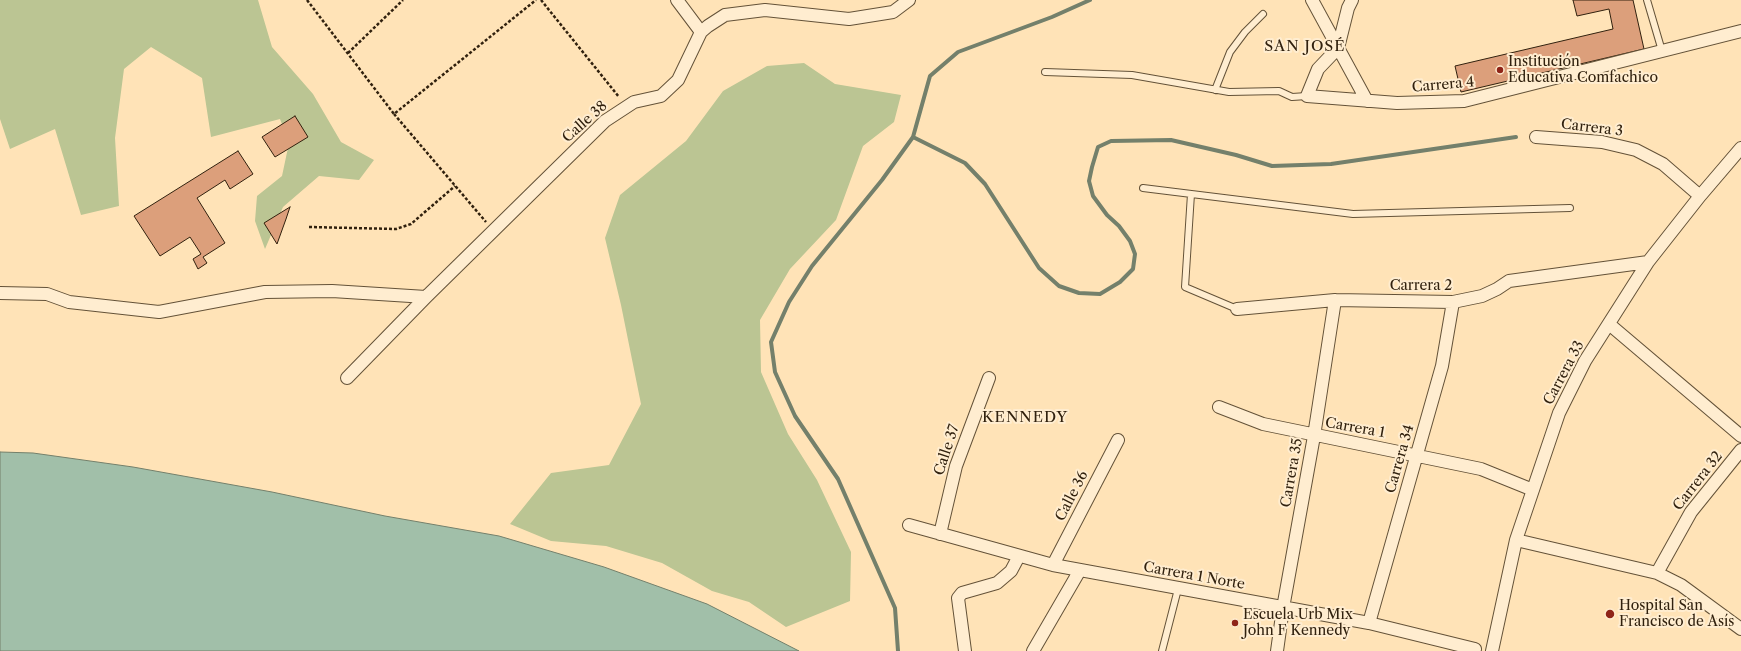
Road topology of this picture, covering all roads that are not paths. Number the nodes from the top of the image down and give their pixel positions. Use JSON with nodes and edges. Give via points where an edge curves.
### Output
{"nodes":[{"id":1,"x":677,"y":0,"type":"edge"},
{"id":2,"x":909,"y":0,"type":"edge"},
{"id":3,"x":1312,"y":0,"type":"edge"},
{"id":4,"x":1352,"y":0,"type":"edge"},
{"id":5,"x":1647,"y":0,"type":"edge"},
{"id":6,"x":1263,"y":14,"type":"dead end"},
{"id":7,"x":1741,"y":31,"type":"edge"},
{"id":8,"x":701,"y":32,"type":"junction"},
{"id":9,"x":1338,"y":48,"type":"junction"},
{"id":10,"x":1662,"y":50,"type":"junction"},
{"id":11,"x":1045,"y":72,"type":"dead end"},
{"id":12,"x":1216,"y":90,"type":"junction"},
{"id":13,"x":1307,"y":96,"type":"junction"},
{"id":14,"x":1367,"y":101,"type":"junction"},
{"id":15,"x":1536,"y":137,"type":"dead end"},
{"id":16,"x":1741,"y":148,"type":"edge"},
{"id":17,"x":1143,"y":188,"type":"dead end"},
{"id":18,"x":1191,"y":194,"type":"junction"},
{"id":19,"x":1700,"y":196,"type":"junction"},
{"id":20,"x":1570,"y":208,"type":"dead end"},
{"id":21,"x":1648,"y":262,"type":"junction"},
{"id":22,"x":0,"y":293,"type":"edge"},
{"id":23,"x":426,"y":297,"type":"junction"},
{"id":24,"x":1335,"y":300,"type":"junction"},
{"id":25,"x":1453,"y":302,"type":"junction"},
{"id":26,"x":1237,"y":309,"type":"joint"},
{"id":27,"x":1609,"y":324,"type":"junction"},
{"id":28,"x":347,"y":378,"type":"dead end"},
{"id":29,"x":989,"y":378,"type":"dead end"},
{"id":30,"x":1219,"y":407,"type":"dead end"},
{"id":31,"x":1314,"y":436,"type":"junction"},
{"id":32,"x":1741,"y":436,"type":"edge"},
{"id":33,"x":1118,"y":440,"type":"dead end"},
{"id":34,"x":1741,"y":450,"type":"edge"},
{"id":35,"x":1416,"y":455,"type":"junction"},
{"id":36,"x":1533,"y":490,"type":"junction"},
{"id":37,"x":908,"y":525,"type":"dead end"},
{"id":38,"x":940,"y":534,"type":"junction"},
{"id":39,"x":1516,"y":540,"type":"junction"},
{"id":40,"x":1019,"y":556,"type":"junction"},
{"id":41,"x":1053,"y":565,"type":"junction"},
{"id":42,"x":1080,"y":570,"type":"junction"},
{"id":43,"x":1657,"y":573,"type":"junction"},
{"id":44,"x":1178,"y":589,"type":"junction"},
{"id":45,"x":1283,"y":608,"type":"junction"},
{"id":46,"x":1369,"y":623,"type":"junction"},
{"id":47,"x":1741,"y":629,"type":"edge"},
{"id":48,"x":1493,"y":647,"type":"edge"},
{"id":49,"x":1474,"y":650,"type":"edge"},
{"id":50,"x":965,"y":651,"type":"edge"},
{"id":51,"x":1033,"y":651,"type":"edge"},
{"id":52,"x":1162,"y":651,"type":"edge"},
{"id":53,"x":1277,"y":651,"type":"edge"}],
"edges":[{"from":1,"to":8,"type":"street"},
{"from":2,"to":8,"type":"street","name":"Calle 38","via":[[893,12],[849,19],[765,10],[725,15]]},
{"from":3,"to":9,"type":"street"},
{"from":4,"to":9,"type":"street"},
{"from":5,"to":10,"type":"lane"},
{"from":6,"to":12,"type":"lane","via":[[1230,52]]},
{"from":7,"to":10,"type":"street","name":"Carrera 4"},
{"from":8,"to":23,"type":"street","name":"Calle 38","via":[[678,80],[661,96],[634,102],[605,121]]},
{"from":9,"to":13,"type":"street","via":[[1318,68]]},
{"from":9,"to":14,"type":"street"},
{"from":10,"to":14,"type":"street","name":"Carrera 4","via":[[1464,101]]},
{"from":11,"to":12,"type":"lane","via":[[1132,75]]},
{"from":12,"to":13,"type":"lane","via":[[1250,93],[1278,91],[1292,97]]},
{"from":13,"to":14,"type":"street","name":"Carrera 4"},
{"from":15,"to":19,"type":"street","name":"Carrera 3","via":[[1602,142],[1636,150],[1662,164]]},
{"from":16,"to":19,"type":"street","name":"Carrera 33"},
{"from":17,"to":18,"type":"lane"},
{"from":18,"to":20,"type":"lane","via":[[1353,214]]},
{"from":18,"to":26,"type":"lane","via":[[1185,287]]},
{"from":19,"to":21,"type":"street","name":"Carrera 33"},
{"from":21,"to":25,"type":"street","name":"Carrera 2","via":[[1509,281],[1482,296]]},
{"from":21,"to":27,"type":"street","name":"Carrera 33"},
{"from":22,"to":23,"type":"street","via":[[47,294],[69,302],[159,312],[265,292],[332,291]]},
{"from":23,"to":28,"type":"street","name":"Calle 38"},
{"from":24,"to":25,"type":"street","name":"Carrera 2"},
{"from":24,"to":26,"type":"street","name":"Carrera 2"},
{"from":24,"to":31,"type":"street","name":"Carrera 35"},
{"from":25,"to":35,"type":"street","name":"Carrera 34","via":[[1442,366]]},
{"from":27,"to":32,"type":"street"},
{"from":27,"to":36,"type":"street","name":"Carrera 33","via":[[1585,361],[1559,413]]},
{"from":29,"to":38,"type":"street","name":"Calle 37","via":[[956,466]]},
{"from":30,"to":31,"type":"street","name":"Carrera 1","via":[[1263,424]]},
{"from":31,"to":35,"type":"street","name":"Carrera 1"},
{"from":31,"to":45,"type":"street","name":"Carrera 35"},
{"from":33,"to":41,"type":"street","name":"Calle 36"},
{"from":34,"to":43,"type":"street","name":"Carrera 32","via":[[1690,512]]},
{"from":35,"to":36,"type":"street","name":"Carrera 1","via":[[1481,469]]},
{"from":35,"to":46,"type":"street","name":"Carrera 34"},
{"from":36,"to":39,"type":"street","name":"Carrera 33"},
{"from":37,"to":38,"type":"street","name":"Carrera 1 Norte"},
{"from":38,"to":40,"type":"street","name":"Carrera 1 Norte"},
{"from":39,"to":43,"type":"street"},
{"from":39,"to":48,"type":"street","name":"Carrera 33"},
{"from":40,"to":41,"type":"street","name":"Carrera 1 Norte"},
{"from":40,"to":50,"type":"street","via":[[1011,571],[997,583],[962,593],[958,598]]},
{"from":41,"to":42,"type":"street","name":"Carrera 1 Norte"},
{"from":42,"to":44,"type":"street","name":"Carrera 1 Norte"},
{"from":42,"to":51,"type":"street"},
{"from":43,"to":47,"type":"street","via":[[1681,585]]},
{"from":44,"to":45,"type":"street","name":"Carrera 1 Norte"},
{"from":44,"to":52,"type":"lane"},
{"from":45,"to":46,"type":"street","name":"Carrera 1 Norte"},
{"from":45,"to":53,"type":"street","name":"Carrera 35"},
{"from":46,"to":49,"type":"street","name":"Carrera 1 Norte"},
{"from":48,"to":49,"type":"street"}]}
